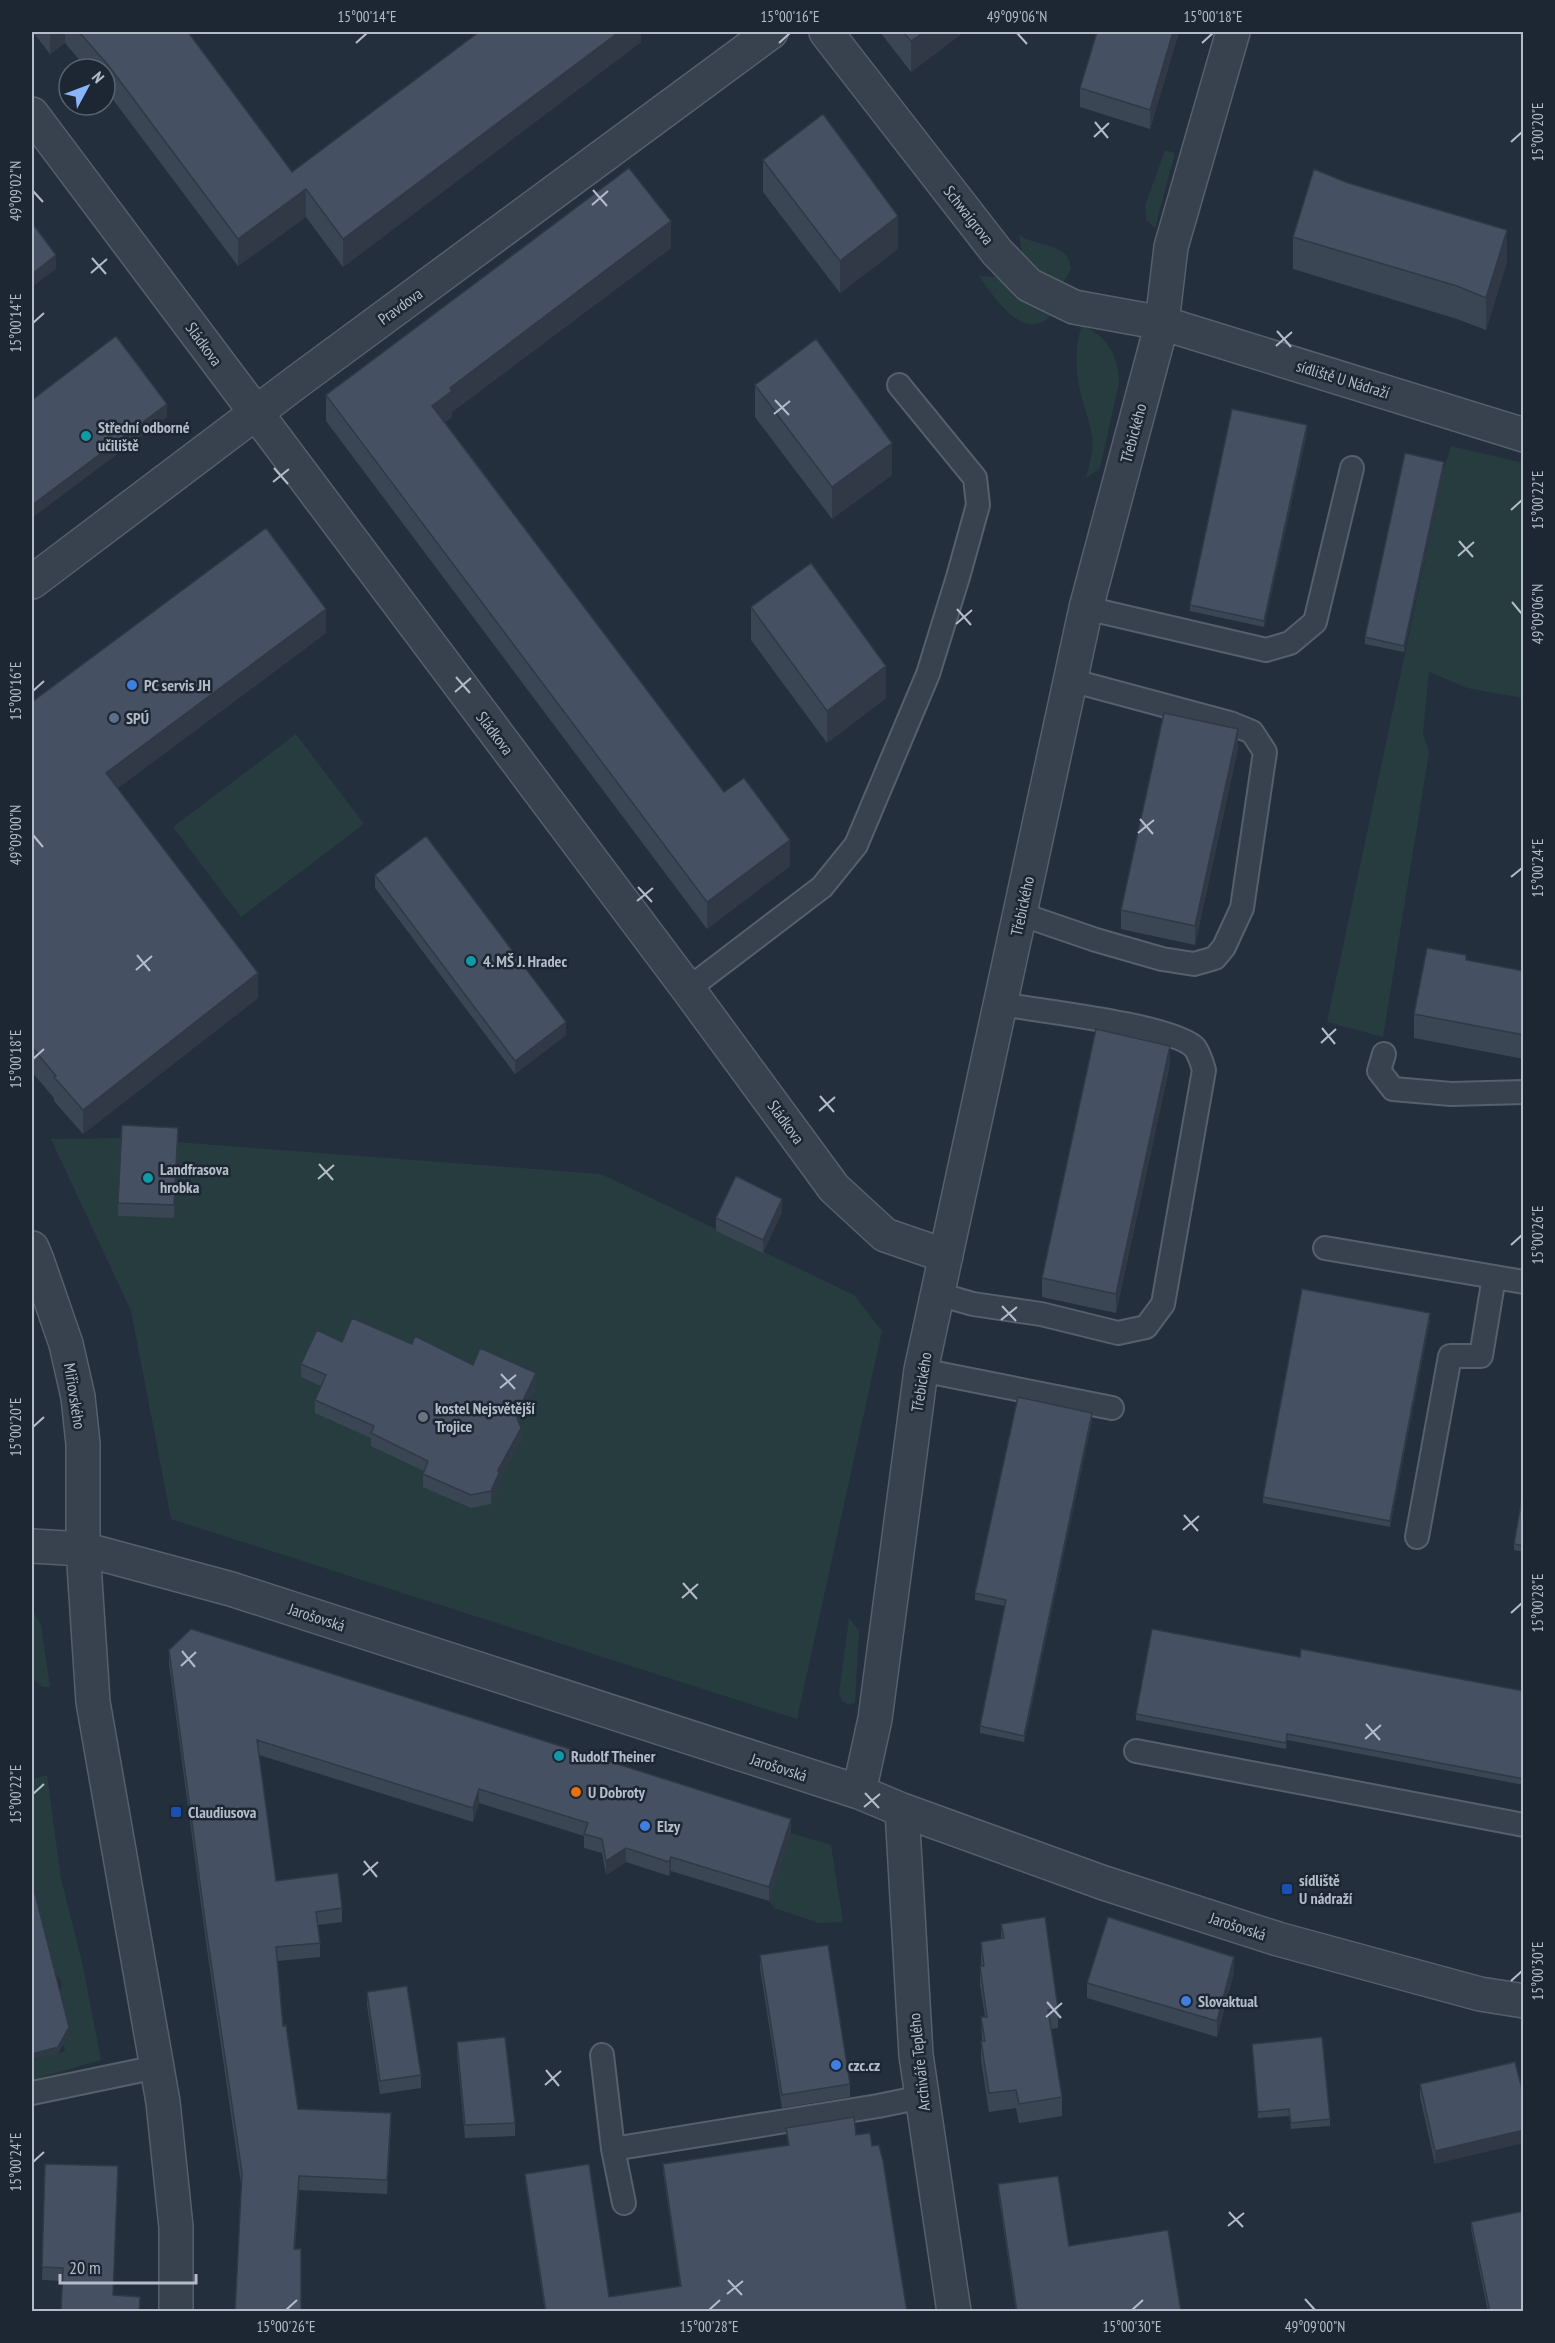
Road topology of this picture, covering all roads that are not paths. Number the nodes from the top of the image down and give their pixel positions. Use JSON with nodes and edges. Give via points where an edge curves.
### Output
{"nodes":[{"id":1,"x":771,"y":32,"type":"edge"},
{"id":2,"x":826,"y":32,"type":"edge"},
{"id":3,"x":1233,"y":32,"type":"edge"},
{"id":4,"x":32,"y":114,"type":"edge"},
{"id":5,"x":1162,"y":323,"type":"junction"},
{"id":6,"x":899,"y":385,"type":"dead end"},
{"id":7,"x":255,"y":413,"type":"junction"},
{"id":8,"x":1524,"y":435,"type":"edge"},
{"id":9,"x":1352,"y":468,"type":"dead end"},
{"id":10,"x":32,"y":582,"type":"edge"},
{"id":11,"x":1086,"y":608,"type":"junction"},
{"id":12,"x":1070,"y":680,"type":"junction"},
{"id":13,"x":1020,"y":914,"type":"junction"},
{"id":14,"x":688,"y":989,"type":"junction"},
{"id":15,"x":1000,"y":1004,"type":"junction"},
{"id":16,"x":1384,"y":1054,"type":"dead end"},
{"id":17,"x":1524,"y":1092,"type":"edge"},
{"id":18,"x":32,"y":1248,"type":"edge"},
{"id":19,"x":1325,"y":1248,"type":"dead end"},
{"id":20,"x":946,"y":1256,"type":"junction"},
{"id":21,"x":1494,"y":1277,"type":"junction"},
{"id":22,"x":1524,"y":1282,"type":"edge"},
{"id":23,"x":938,"y":1294,"type":"junction"},
{"id":24,"x":921,"y":1370,"type":"junction"},
{"id":25,"x":1112,"y":1408,"type":"dead end"},
{"id":26,"x":1417,"y":1537,"type":"dead end"},
{"id":27,"x":32,"y":1546,"type":"edge"},
{"id":28,"x":83,"y":1549,"type":"junction"},
{"id":29,"x":1136,"y":1751,"type":"dead end"},
{"id":30,"x":859,"y":1792,"type":"junction"},
{"id":31,"x":902,"y":1810,"type":"junction"},
{"id":32,"x":1524,"y":1825,"type":"edge"},
{"id":33,"x":1524,"y":2001,"type":"edge"},
{"id":34,"x":602,"y":2055,"type":"dead end"},
{"id":35,"x":157,"y":2067,"type":"junction"},
{"id":36,"x":32,"y":2093,"type":"edge"},
{"id":37,"x":922,"y":2097,"type":"junction"},
{"id":38,"x":613,"y":2149,"type":"junction"},
{"id":39,"x":624,"y":2202,"type":"dead end"},
{"id":40,"x":176,"y":2312,"type":"edge"},
{"id":41,"x":954,"y":2312,"type":"edge"}],
"edges":[{"from":1,"to":7,"type":"street","name":"Pravdova"},
{"from":2,"to":5,"type":"street","name":"Schwaigrova","via":[[997,252],[1029,285],[1074,307]]},
{"from":3,"to":5,"type":"street","name":"Třebického","via":[[1171,247]]},
{"from":4,"to":7,"type":"street","name":"Sládkova"},
{"from":5,"to":8,"type":"street","name":"sídliště U Nádraží"},
{"from":5,"to":11,"type":"street","name":"Třebického"},
{"from":6,"to":14,"type":"lane","via":[[975,478],[978,505],[928,674],[856,845],[822,887]]},
{"from":7,"to":10,"type":"street","name":"Pravdova"},
{"from":7,"to":14,"type":"street","name":"Sládkova"},
{"from":9,"to":11,"type":"lane","via":[[1315,622],[1290,643],[1266,650]]},
{"from":11,"to":12,"type":"street","name":"Třebického"},
{"from":12,"to":13,"type":"street","name":"Třebického"},
{"from":12,"to":13,"type":"lane","via":[[1252,732],[1265,752],[1242,908],[1224,947],[1215,957],[1194,964],[1162,959]]},
{"from":13,"to":15,"type":"street","name":"Třebického"},
{"from":14,"to":20,"type":"street","name":"Sládkova","via":[[834,1188],[885,1235]]},
{"from":15,"to":20,"type":"street","name":"Třebického"},
{"from":15,"to":23,"type":"lane","via":[[1152,1029],[1195,1048],[1204,1070],[1163,1304],[1146,1327],[1118,1333]]},
{"from":16,"to":17,"type":"lane","via":[[1379,1071],[1393,1089],[1451,1094]]},
{"from":18,"to":28,"type":"street","name":"Miřiovského","via":[[66,1344],[78,1397],[83,1444]]},
{"from":19,"to":21,"type":"lane"},
{"from":20,"to":23,"type":"street","name":"Třebického"},
{"from":21,"to":22,"type":"lane"},
{"from":21,"to":26,"type":"lane","via":[[1481,1356],[1450,1356]]},
{"from":23,"to":24,"type":"street","name":"Třebického"},
{"from":24,"to":25,"type":"lane"},
{"from":24,"to":30,"type":"street","name":"Třebického","via":[[875,1719]]},
{"from":27,"to":28,"type":"street","name":"Jarošovská"},
{"from":28,"to":30,"type":"street","name":"Jarošovská","via":[[231,1589]]},
{"from":28,"to":35,"type":"street","via":[[93,1702]]},
{"from":29,"to":32,"type":"lane"},
{"from":30,"to":31,"type":"street","name":"Jarošovská"},
{"from":31,"to":33,"type":"street","name":"Jarošovská","via":[[1104,1883],[1278,1939],[1480,1994]]},
{"from":31,"to":37,"type":"street","name":"Archiváře Teplého","via":[[916,2055]]},
{"from":34,"to":38,"type":"lane"},
{"from":35,"to":36,"type":"lane"},
{"from":35,"to":40,"type":"street","via":[[176,2227]]},
{"from":37,"to":38,"type":"lane"},
{"from":37,"to":41,"type":"street","name":"Archiváře Teplého"},
{"from":38,"to":39,"type":"lane"}]}
